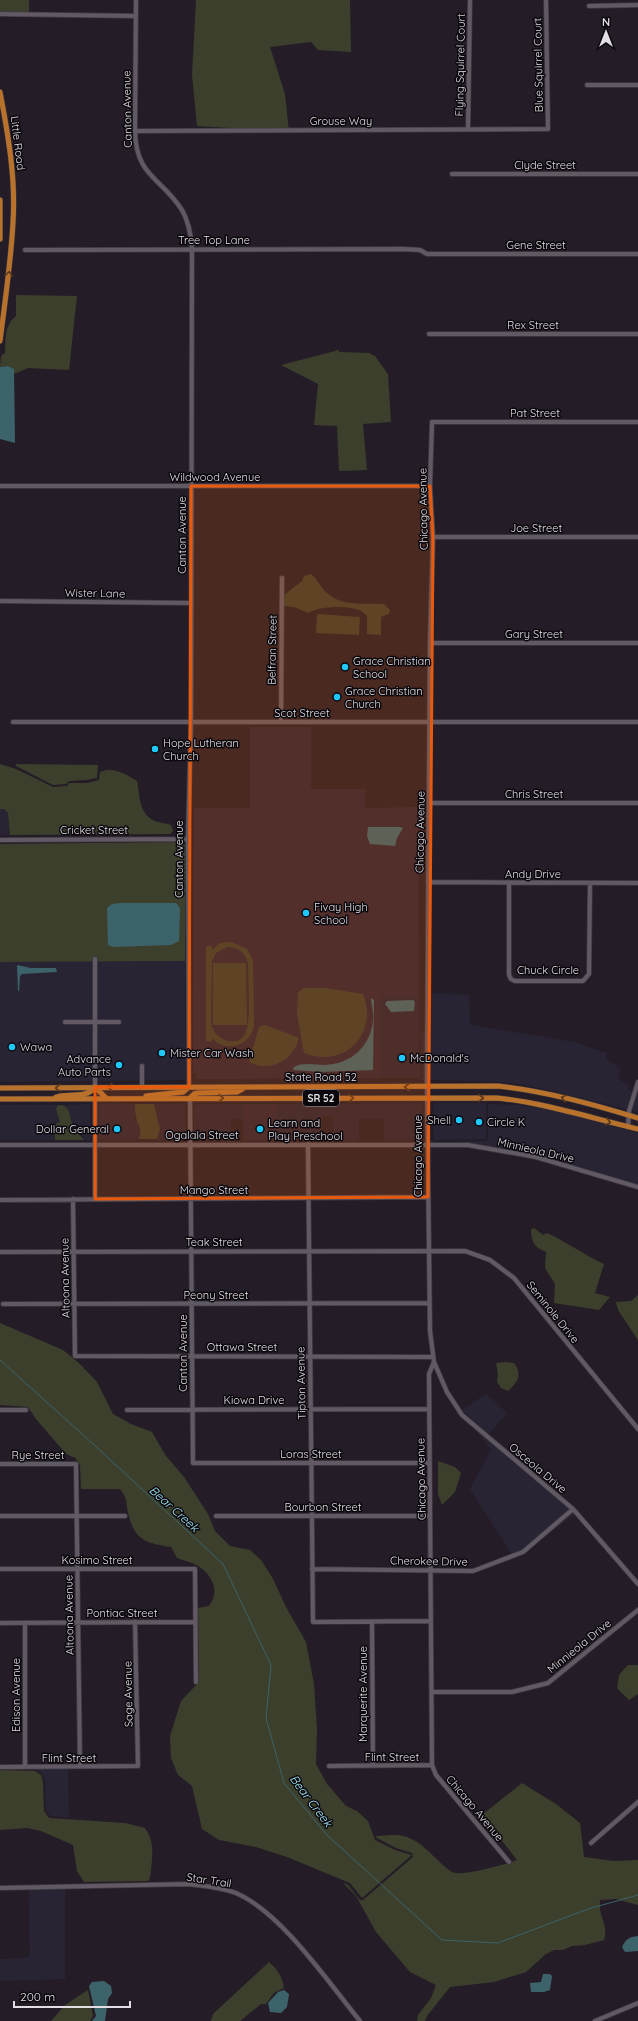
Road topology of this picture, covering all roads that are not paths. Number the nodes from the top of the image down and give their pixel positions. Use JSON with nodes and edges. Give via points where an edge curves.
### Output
{"nodes":[{"id":1,"x":136,"y":0,"type":"edge"},
{"id":2,"x":470,"y":0,"type":"edge"},
{"id":3,"x":546,"y":0,"type":"edge"},
{"id":4,"x":589,"y":6,"type":"dead end"},
{"id":5,"x":638,"y":6,"type":"edge"},
{"id":6,"x":0,"y":14,"type":"edge"},
{"id":7,"x":136,"y":16,"type":"junction"},
{"id":8,"x":587,"y":85,"type":"dead end"},
{"id":9,"x":638,"y":85,"type":"edge"},
{"id":10,"x":0,"y":92,"type":"edge"},
{"id":11,"x":468,"y":129,"type":"junction"},
{"id":12,"x":548,"y":129,"type":"joint"},
{"id":13,"x":135,"y":131,"type":"junction"},
{"id":14,"x":452,"y":174,"type":"dead end"},
{"id":15,"x":638,"y":174,"type":"edge"},
{"id":16,"x":0,"y":200,"type":"edge"},
{"id":17,"x":0,"y":239,"type":"edge"},
{"id":18,"x":192,"y":248,"type":"junction"},
{"id":19,"x":25,"y":250,"type":"dead end"},
{"id":20,"x":434,"y":254,"type":"joint"},
{"id":21,"x":638,"y":254,"type":"edge"},
{"id":22,"x":429,"y":334,"type":"dead end"},
{"id":23,"x":638,"y":334,"type":"edge"},
{"id":24,"x":0,"y":341,"type":"edge"},
{"id":25,"x":432,"y":422,"type":"joint"},
{"id":26,"x":638,"y":422,"type":"edge"},
{"id":27,"x":0,"y":486,"type":"edge"},
{"id":28,"x":191,"y":486,"type":"junction"},
{"id":29,"x":430,"y":486,"type":"junction"},
{"id":30,"x":433,"y":536,"type":"junction"},
{"id":31,"x":638,"y":537,"type":"edge"},
{"id":32,"x":282,"y":578,"type":"dead end"},
{"id":33,"x":0,"y":601,"type":"edge"},
{"id":34,"x":190,"y":603,"type":"junction"},
{"id":35,"x":430,"y":643,"type":"junction"},
{"id":36,"x":638,"y":643,"type":"edge"},
{"id":37,"x":13,"y":722,"type":"dead end"},
{"id":38,"x":191,"y":722,"type":"junction"},
{"id":39,"x":281,"y":722,"type":"junction"},
{"id":40,"x":430,"y":722,"type":"junction"},
{"id":41,"x":638,"y":722,"type":"edge"},
{"id":42,"x":429,"y":803,"type":"junction"},
{"id":43,"x":638,"y":803,"type":"edge"},
{"id":44,"x":188,"y":839,"type":"junction"},
{"id":45,"x":0,"y":840,"type":"edge"},
{"id":46,"x":428,"y":882,"type":"junction"},
{"id":47,"x":509,"y":882,"type":"junction"},
{"id":48,"x":590,"y":883,"type":"junction"},
{"id":49,"x":638,"y":883,"type":"edge"},
{"id":50,"x":95,"y":959,"type":"dead end"},
{"id":51,"x":65,"y":1022,"type":"dead end"},
{"id":52,"x":95,"y":1022,"type":"junction"},
{"id":53,"x":119,"y":1022,"type":"dead end"},
{"id":54,"x":142,"y":1066,"type":"dead end"},
{"id":55,"x":638,"y":1082,"type":"edge"},
{"id":56,"x":427,"y":1086,"type":"junction"},
{"id":57,"x":95,"y":1087,"type":"junction"},
{"id":58,"x":246,"y":1087,"type":"junction"},
{"id":59,"x":142,"y":1088,"type":"junction"},
{"id":60,"x":189,"y":1088,"type":"junction"},
{"id":61,"x":0,"y":1089,"type":"edge"},
{"id":62,"x":130,"y":1098,"type":"junction"},
{"id":63,"x":190,"y":1098,"type":"junction"},
{"id":64,"x":427,"y":1098,"type":"junction"},
{"id":65,"x":0,"y":1099,"type":"edge"},
{"id":66,"x":51,"y":1099,"type":"junction"},
{"id":67,"x":95,"y":1099,"type":"junction"},
{"id":68,"x":107,"y":1099,"type":"junction"},
{"id":69,"x":628,"y":1115,"type":"junction"},
{"id":70,"x":638,"y":1118,"type":"edge"},
{"id":71,"x":628,"y":1127,"type":"junction"},
{"id":72,"x":638,"y":1129,"type":"edge"},
{"id":73,"x":428,"y":1143,"type":"junction"},
{"id":74,"x":95,"y":1144,"type":"junction"},
{"id":75,"x":190,"y":1144,"type":"junction"},
{"id":76,"x":308,"y":1144,"type":"junction"},
{"id":77,"x":0,"y":1145,"type":"edge"},
{"id":78,"x":638,"y":1187,"type":"edge"},
{"id":79,"x":428,"y":1197,"type":"junction"},
{"id":80,"x":308,"y":1198,"type":"junction"},
{"id":81,"x":73,"y":1199,"type":"junction"},
{"id":82,"x":95,"y":1199,"type":"junction"},
{"id":83,"x":191,"y":1199,"type":"junction"},
{"id":84,"x":0,"y":1200,"type":"edge"},
{"id":85,"x":309,"y":1250,"type":"junction"},
{"id":86,"x":428,"y":1250,"type":"junction"},
{"id":87,"x":192,"y":1251,"type":"junction"},
{"id":88,"x":0,"y":1252,"type":"edge"},
{"id":89,"x":74,"y":1252,"type":"junction"},
{"id":90,"x":429,"y":1303,"type":"junction"},
{"id":91,"x":3,"y":1304,"type":"dead end"},
{"id":92,"x":74,"y":1304,"type":"junction"},
{"id":93,"x":192,"y":1304,"type":"junction"},
{"id":94,"x":309,"y":1304,"type":"junction"},
{"id":95,"x":75,"y":1356,"type":"joint"},
{"id":96,"x":192,"y":1356,"type":"junction"},
{"id":97,"x":310,"y":1357,"type":"junction"},
{"id":98,"x":433,"y":1357,"type":"junction"},
{"id":99,"x":434,"y":1362,"type":"junction"},
{"id":100,"x":311,"y":1409,"type":"junction"},
{"id":101,"x":429,"y":1409,"type":"junction"},
{"id":102,"x":0,"y":1410,"type":"edge"},
{"id":103,"x":26,"y":1410,"type":"dead end"},
{"id":104,"x":127,"y":1410,"type":"dead end"},
{"id":105,"x":193,"y":1410,"type":"junction"},
{"id":106,"x":638,"y":1429,"type":"edge"},
{"id":107,"x":194,"y":1463,"type":"joint"},
{"id":108,"x":311,"y":1463,"type":"junction"},
{"id":109,"x":430,"y":1463,"type":"junction"},
{"id":110,"x":0,"y":1464,"type":"edge"},
{"id":111,"x":76,"y":1464,"type":"joint"},
{"id":112,"x":573,"y":1509,"type":"junction"},
{"id":113,"x":0,"y":1516,"type":"edge"},
{"id":114,"x":77,"y":1516,"type":"junction"},
{"id":115,"x":125,"y":1516,"type":"dead end"},
{"id":116,"x":216,"y":1516,"type":"dead end"},
{"id":117,"x":312,"y":1516,"type":"junction"},
{"id":118,"x":430,"y":1516,"type":"junction"},
{"id":119,"x":0,"y":1569,"type":"edge"},
{"id":120,"x":77,"y":1569,"type":"junction"},
{"id":121,"x":312,"y":1569,"type":"junction"},
{"id":122,"x":430,"y":1569,"type":"junction"},
{"id":123,"x":638,"y":1584,"type":"edge"},
{"id":124,"x":638,"y":1610,"type":"edge"},
{"id":125,"x":431,"y":1621,"type":"junction"},
{"id":126,"x":78,"y":1622,"type":"junction"},
{"id":127,"x":135,"y":1622,"type":"junction"},
{"id":128,"x":195,"y":1622,"type":"junction"},
{"id":129,"x":372,"y":1622,"type":"junction"},
{"id":130,"x":0,"y":1623,"type":"edge"},
{"id":131,"x":25,"y":1623,"type":"junction"},
{"id":132,"x":196,"y":1682,"type":"dead end"},
{"id":133,"x":432,"y":1692,"type":"junction"},
{"id":134,"x":432,"y":1765,"type":"junction"},
{"id":135,"x":80,"y":1766,"type":"junction"},
{"id":136,"x":138,"y":1766,"type":"joint"},
{"id":137,"x":329,"y":1766,"type":"dead end"},
{"id":138,"x":373,"y":1766,"type":"junction"},
{"id":139,"x":0,"y":1767,"type":"edge"},
{"id":140,"x":25,"y":1767,"type":"junction"},
{"id":141,"x":638,"y":1802,"type":"edge"},
{"id":142,"x":591,"y":1843,"type":"dead end"},
{"id":143,"x":509,"y":1862,"type":"dead end"},
{"id":144,"x":0,"y":1888,"type":"edge"},
{"id":145,"x":638,"y":2003,"type":"edge"},
{"id":146,"x":360,"y":2021,"type":"edge"},
{"id":147,"x":595,"y":2021,"type":"edge"}],
"edges":[{"from":1,"to":7,"type":"street","name":"Canton Avenue"},
{"from":2,"to":11,"type":"street","name":"Flying Squirrel Court"},
{"from":3,"to":12,"type":"street","name":"Blue Squirrel Court"},
{"from":4,"to":5,"type":"street"},
{"from":6,"to":7,"type":"street"},
{"from":7,"to":13,"type":"street","name":"Canton Avenue"},
{"from":8,"to":9,"type":"street"},
{"from":24,"to":10,"type":"main road","name":"Little Road","one_way":true,"via":[[14,221],[9,145]]},
{"from":11,"to":12,"type":"street","name":"Grouse Way"},
{"from":11,"to":13,"type":"street","name":"Grouse Way"},
{"from":13,"to":18,"type":"street","name":"Canton Avenue","via":[[135,144],[141,163],[152,179],[182,210],[190,232]]},
{"from":14,"to":15,"type":"street","name":"Clyde Street"},
{"from":16,"to":17,"type":"main road"},
{"from":18,"to":19,"type":"street","name":"Tree Top Lane"},
{"from":18,"to":20,"type":"street","name":"Tree Top Lane","via":[[403,249]]},
{"from":18,"to":28,"type":"street","name":"Canton Avenue"},
{"from":20,"to":21,"type":"street","name":"Gene Street"},
{"from":22,"to":23,"type":"street","name":"Rex Street"},
{"from":25,"to":26,"type":"street","name":"Pat Street"},
{"from":25,"to":29,"type":"street","name":"Chicago Avenue"},
{"from":27,"to":28,"type":"street","name":"Wildwood Avenue"},
{"from":28,"to":29,"type":"street","name":"Wildwood Avenue"},
{"from":28,"to":34,"type":"street","name":"Canton Avenue"},
{"from":29,"to":30,"type":"street","name":"Chicago Avenue"},
{"from":30,"to":31,"type":"street","name":"Joe Street"},
{"from":30,"to":35,"type":"street","name":"Chicago Avenue"},
{"from":32,"to":39,"type":"street","name":"Belfran Street"},
{"from":33,"to":34,"type":"street","name":"Wister Lane"},
{"from":34,"to":38,"type":"street","name":"Canton Avenue"},
{"from":35,"to":36,"type":"street","name":"Gary Street"},
{"from":35,"to":40,"type":"street","name":"Chicago Avenue"},
{"from":37,"to":38,"type":"street","name":"Scot Street"},
{"from":38,"to":39,"type":"street","name":"Scot Street"},
{"from":38,"to":44,"type":"street","name":"Canton Avenue"},
{"from":39,"to":40,"type":"street","name":"Scot Street"},
{"from":40,"to":41,"type":"street","name":"Scot Street"},
{"from":40,"to":42,"type":"street","name":"Chicago Avenue"},
{"from":42,"to":43,"type":"street","name":"Chris Street"},
{"from":42,"to":46,"type":"street","name":"Chicago Avenue"},
{"from":44,"to":45,"type":"street","name":"Cricket Street"},
{"from":44,"to":60,"type":"street","name":"Canton Avenue"},
{"from":46,"to":47,"type":"street","name":"Andy Drive"},
{"from":46,"to":56,"type":"street","name":"Chicago Avenue"},
{"from":47,"to":48,"type":"street","name":"Andy Drive"},
{"from":47,"to":48,"type":"street","name":"Chuck Circle","via":[[509,975],[515,981],[586,978],[589,974]]},
{"from":48,"to":49,"type":"street","name":"Andy Drive"},
{"from":50,"to":52,"type":"street"},
{"from":51,"to":52,"type":"street"},
{"from":52,"to":53,"type":"street"},
{"from":52,"to":57,"type":"street"},
{"from":54,"to":59,"type":"street"},
{"from":55,"to":69,"type":"street"},
{"from":56,"to":58,"type":"main road","name":"State Road 52","number":"SR 52","one_way":true},
{"from":56,"to":64,"type":"street","name":"Chicago Avenue"},
{"from":69,"to":56,"type":"main road","name":"State Road 52","number":"SR 52","one_way":true,"via":[[527,1089],[498,1086]]},
{"from":59,"to":57,"type":"main road","name":"State Road 52","number":"SR 52","one_way":true},
{"from":57,"to":61,"type":"main road","name":"State Road 52","number":"SR 52","one_way":true},
{"from":57,"to":66,"type":"main road","via":[[92,1092]]},
{"from":57,"to":68,"type":"main road"},
{"from":58,"to":60,"type":"main road","name":"State Road 52","number":"SR 52"},
{"from":58,"to":63,"type":"main road","via":[[237,1092],[198,1093]]},
{"from":59,"to":60,"type":"main road","name":"State Road 52","number":"SR 52"},
{"from":60,"to":62,"type":"main road","via":[[183,1092]]},
{"from":62,"to":63,"type":"main road","name":"State Road 52","number":"SR 52"},
{"from":62,"to":68,"type":"main road","name":"State Road 52","number":"SR 52"},
{"from":63,"to":64,"type":"main road","name":"State Road 52","number":"SR 52","one_way":true},
{"from":63,"to":75,"type":"street","name":"Canton Avenue"},
{"from":64,"to":71,"type":"main road","name":"State Road 52","number":"SR 52","one_way":true,"via":[[497,1098],[525,1101]]},
{"from":64,"to":73,"type":"street","name":"Chicago Avenue"},
{"from":65,"to":66,"type":"main road","name":"State Road 52","number":"SR 52"},
{"from":66,"to":67,"type":"main road","name":"State Road 52","number":"SR 52"},
{"from":67,"to":68,"type":"main road","name":"State Road 52","number":"SR 52"},
{"from":67,"to":74,"type":"street"},
{"from":69,"to":70,"type":"main road","name":"State Road 52","number":"SR 52"},
{"from":69,"to":71,"type":"street"},
{"from":71,"to":72,"type":"main road","name":"State Road 52","number":"SR 52"},
{"from":73,"to":76,"type":"street","name":"Ogalala Street"},
{"from":73,"to":78,"type":"street","name":"Minnieola Drive","via":[[468,1144],[515,1152]]},
{"from":73,"to":79,"type":"street","name":"Chicago Avenue"},
{"from":74,"to":75,"type":"street","name":"Ogalala Street"},
{"from":74,"to":77,"type":"street","name":"Ogalala Street"},
{"from":74,"to":82,"type":"street"},
{"from":75,"to":76,"type":"street","name":"Ogalala Street"},
{"from":75,"to":83,"type":"street","name":"Canton Avenue"},
{"from":76,"to":80,"type":"street","name":"Tipton Avenue"},
{"from":79,"to":80,"type":"street","name":"Mango Street"},
{"from":79,"to":86,"type":"street","name":"Chicago Avenue"},
{"from":80,"to":83,"type":"street","name":"Mango Street"},
{"from":80,"to":85,"type":"street","name":"Tipton Avenue"},
{"from":81,"to":82,"type":"street","name":"Mango Street"},
{"from":81,"to":84,"type":"street","name":"Mango Street"},
{"from":81,"to":89,"type":"street","name":"Altoona Avenue"},
{"from":82,"to":83,"type":"street","name":"Mango Street"},
{"from":83,"to":87,"type":"street","name":"Canton Avenue"},
{"from":85,"to":86,"type":"street","name":"Teak Street"},
{"from":85,"to":87,"type":"street","name":"Teak Street"},
{"from":85,"to":94,"type":"street","name":"Tipton Avenue"},
{"from":86,"to":90,"type":"street","name":"Chicago Avenue"},
{"from":86,"to":106,"type":"street","name":"Seminole Drive","via":[[465,1251],[490,1260],[514,1278]]},
{"from":87,"to":89,"type":"street","name":"Teak Street"},
{"from":87,"to":93,"type":"street","name":"Canton Avenue"},
{"from":88,"to":89,"type":"street","name":"Teak Street"},
{"from":89,"to":92,"type":"street","name":"Altoona Avenue"},
{"from":90,"to":94,"type":"street","name":"Peony Street"},
{"from":90,"to":98,"type":"street","name":"Chicago Avenue"},
{"from":91,"to":92,"type":"street","name":"Peony Street"},
{"from":92,"to":93,"type":"street","name":"Peony Street"},
{"from":92,"to":95,"type":"street","name":"Altoona Avenue"},
{"from":93,"to":94,"type":"street","name":"Peony Street"},
{"from":93,"to":96,"type":"street","name":"Canton Avenue"},
{"from":94,"to":97,"type":"street","name":"Tipton Avenue"},
{"from":95,"to":96,"type":"street","name":"Ottawa Street"},
{"from":96,"to":97,"type":"street","name":"Ottawa Street"},
{"from":96,"to":105,"type":"street","name":"Canton Avenue"},
{"from":97,"to":98,"type":"street","name":"Ottawa Street"},
{"from":97,"to":100,"type":"street","name":"Tipton Avenue"},
{"from":98,"to":99,"type":"street","name":"Chicago Avenue"},
{"from":99,"to":101,"type":"street","name":"Chicago Avenue","via":[[429,1374]]},
{"from":99,"to":112,"type":"street","name":"Osceola Drive","via":[[447,1392],[462,1415]]},
{"from":100,"to":101,"type":"street","name":"Kiowa Drive"},
{"from":100,"to":105,"type":"street","name":"Kiowa Drive"},
{"from":100,"to":108,"type":"street","name":"Tipton Avenue"},
{"from":101,"to":109,"type":"street","name":"Chicago Avenue"},
{"from":102,"to":103,"type":"street"},
{"from":104,"to":105,"type":"street","name":"Kiowa Drive"},
{"from":105,"to":107,"type":"street","name":"Canton Avenue"},
{"from":107,"to":108,"type":"street","name":"Loras Street"},
{"from":108,"to":109,"type":"street","name":"Loras Street"},
{"from":108,"to":117,"type":"street","name":"Tipton Avenue"},
{"from":109,"to":118,"type":"street","name":"Chicago Avenue"},
{"from":110,"to":111,"type":"street","name":"Rye Street"},
{"from":111,"to":114,"type":"street","name":"Altoona Avenue"},
{"from":112,"to":122,"type":"street","name":"Cherokee Drive","via":[[523,1552],[473,1571]]},
{"from":112,"to":123,"type":"street","name":"Osceola Drive"},
{"from":113,"to":114,"type":"street"},
{"from":114,"to":115,"type":"street"},
{"from":114,"to":120,"type":"street","name":"Altoona Avenue"},
{"from":116,"to":117,"type":"street","name":"Bourbon Street"},
{"from":117,"to":118,"type":"street","name":"Bourbon Street"},
{"from":117,"to":121,"type":"street","name":"Tipton Avenue"},
{"from":118,"to":122,"type":"street","name":"Chicago Avenue"},
{"from":119,"to":120,"type":"street","name":"Kosimo Street"},
{"from":120,"to":126,"type":"street","name":"Altoona Avenue"},
{"from":120,"to":128,"type":"street","name":"Kosimo Street","via":[[195,1569]]},
{"from":121,"to":122,"type":"street","name":"Cherokee Drive"},
{"from":121,"to":129,"type":"street","name":"Tipton Avenue","via":[[313,1622]]},
{"from":122,"to":125,"type":"street","name":"Chicago Avenue"},
{"from":124,"to":133,"type":"street","name":"Minnieola Drive","via":[[548,1683],[512,1692]]},
{"from":125,"to":129,"type":"street"},
{"from":125,"to":133,"type":"street","name":"Chicago Avenue"},
{"from":126,"to":127,"type":"street","name":"Pontiac Street"},
{"from":126,"to":131,"type":"street","name":"Pontiac Street"},
{"from":126,"to":135,"type":"street","name":"Altoona Avenue"},
{"from":127,"to":128,"type":"street","name":"Pontiac Street"},
{"from":127,"to":136,"type":"street","name":"Sage Avenue"},
{"from":128,"to":132,"type":"street"},
{"from":129,"to":138,"type":"street","name":"Marquerite Avenue"},
{"from":130,"to":131,"type":"street","name":"Pontiac Street"},
{"from":131,"to":140,"type":"street","name":"Edison Avenue"},
{"from":133,"to":134,"type":"street","name":"Chicago Avenue"},
{"from":134,"to":138,"type":"street","name":"Flint Street"},
{"from":134,"to":143,"type":"street","name":"Chicago Avenue","via":[[436,1775]]},
{"from":135,"to":136,"type":"street","name":"Flint Street"},
{"from":135,"to":140,"type":"street","name":"Flint Street"},
{"from":137,"to":138,"type":"street","name":"Flint Street"},
{"from":139,"to":140,"type":"street","name":"Flint Street"},
{"from":141,"to":142,"type":"street"},
{"from":144,"to":146,"type":"street","name":"Star Trail","via":[[189,1884],[236,1893],[282,1925]]},
{"from":145,"to":147,"type":"street"}]}
